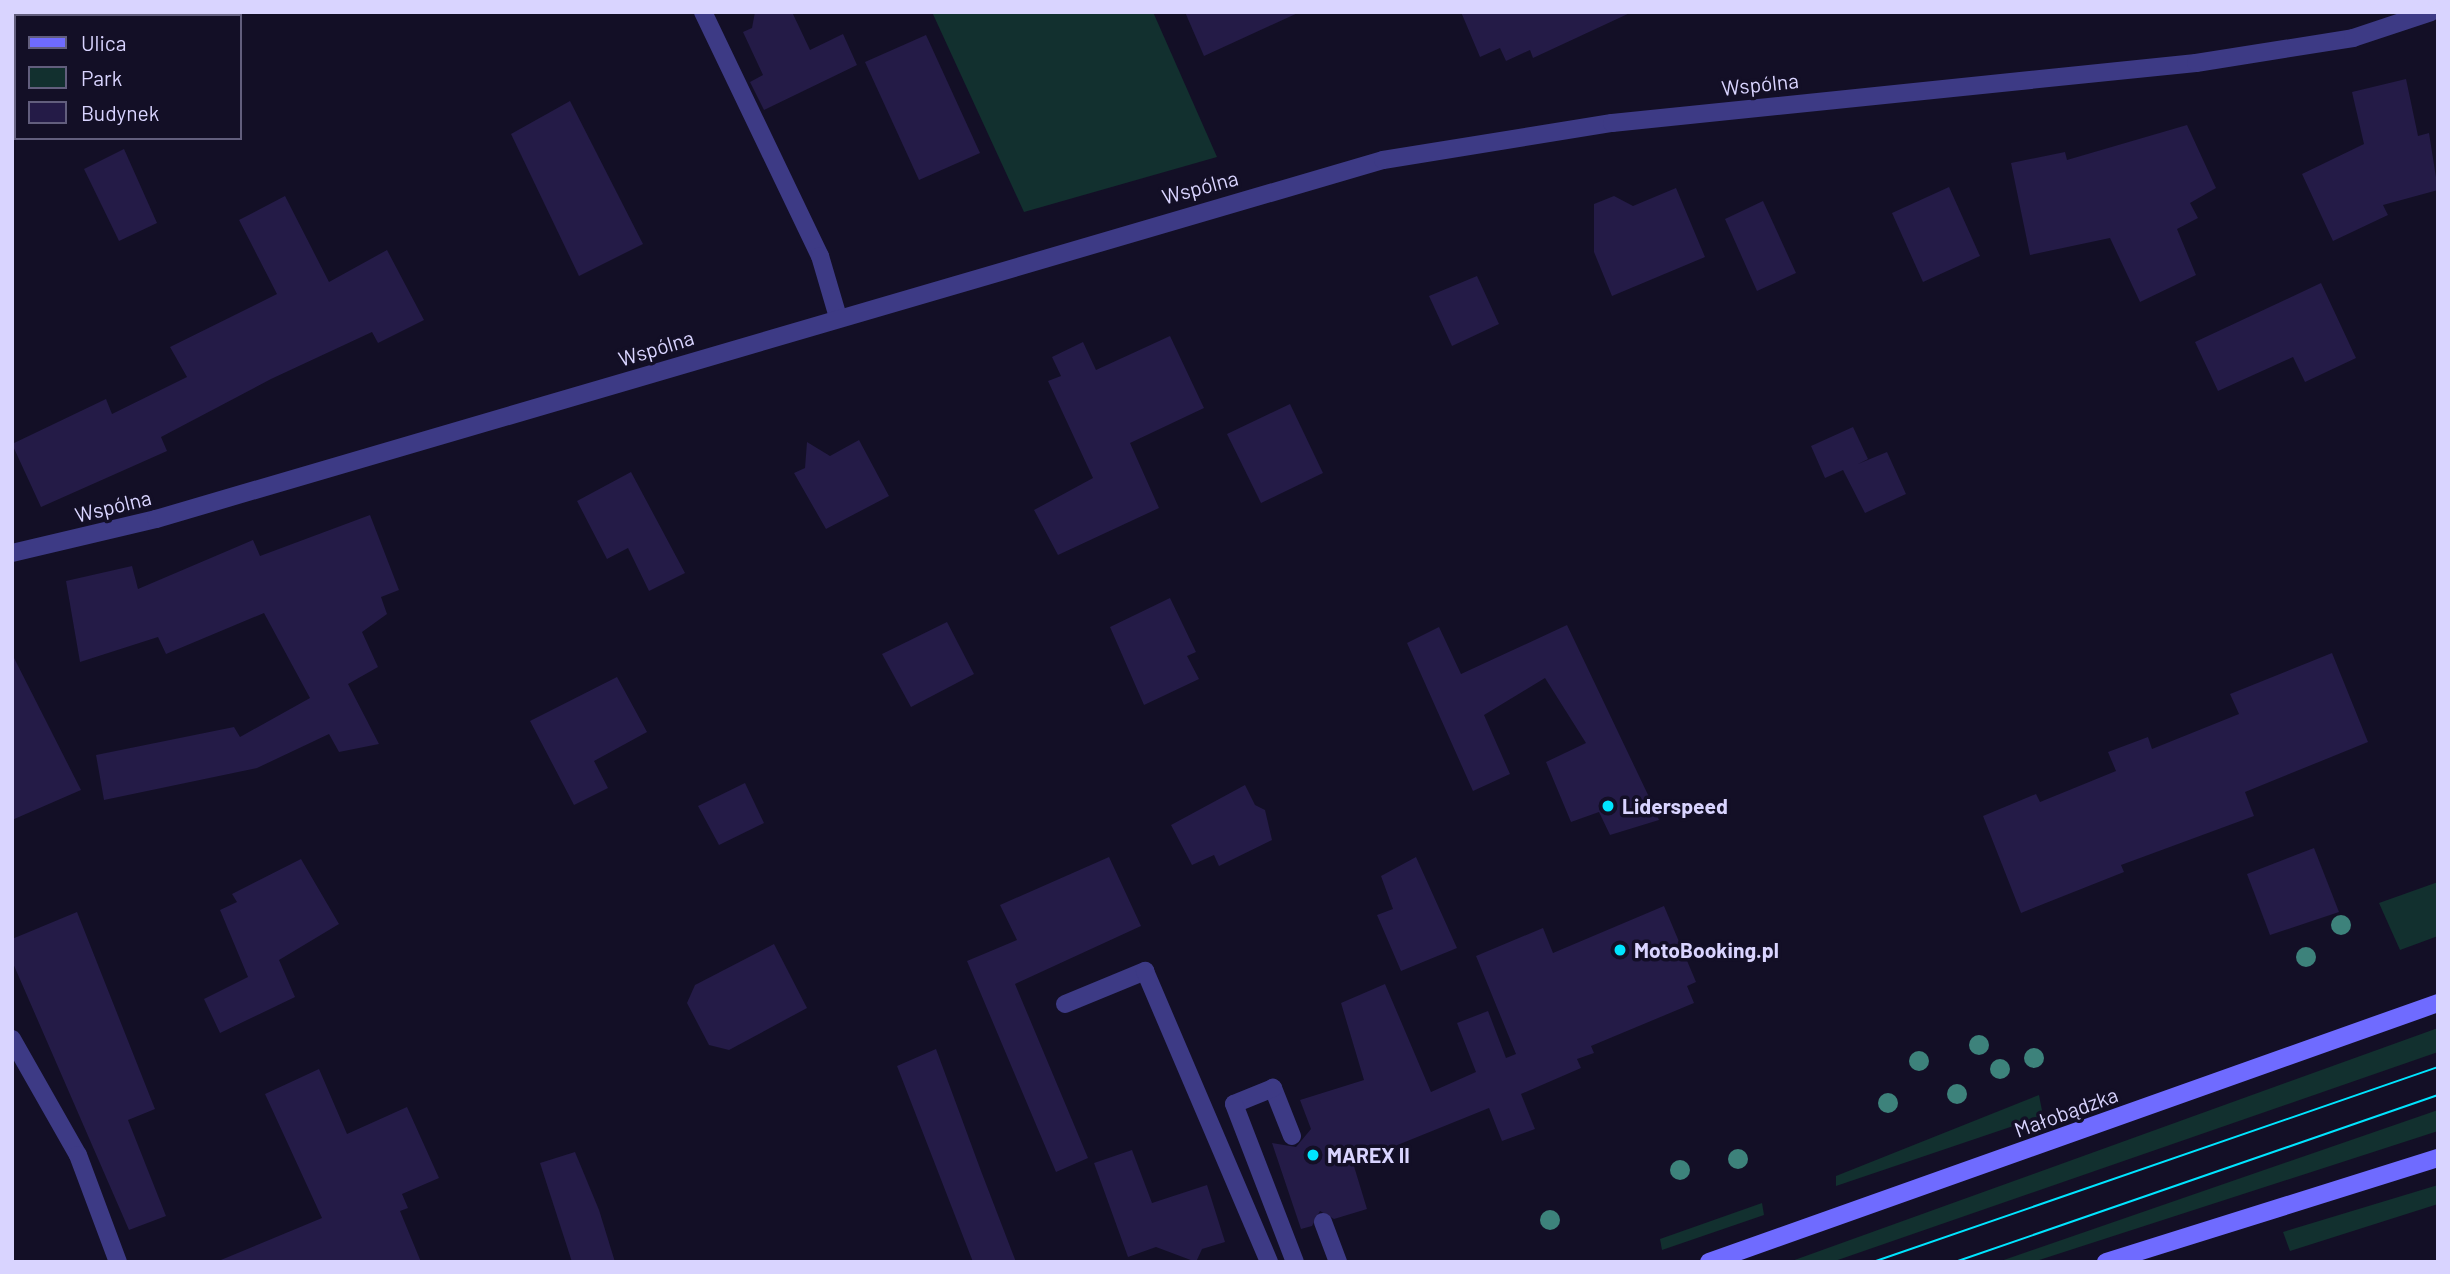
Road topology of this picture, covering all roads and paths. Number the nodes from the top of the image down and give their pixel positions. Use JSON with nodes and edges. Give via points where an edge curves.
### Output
{"nodes":[{"id":1,"x":703,"y":12,"type":"edge"},
{"id":2,"x":2431,"y":12,"type":"edge"},
{"id":3,"x":838,"y":317,"type":"junction"},
{"id":4,"x":12,"y":553,"type":"edge"},
{"id":5,"x":2438,"y":1003,"type":"edge"},
{"id":6,"x":1065,"y":1004,"type":"dead end"},
{"id":7,"x":12,"y":1039,"type":"edge"},
{"id":8,"x":1292,"y":1136,"type":"dead end"},
{"id":9,"x":2438,"y":1158,"type":"edge"},
{"id":10,"x":1323,"y":1222,"type":"dead end"},
{"id":11,"x":118,"y":1262,"type":"edge"},
{"id":12,"x":1269,"y":1262,"type":"edge"},
{"id":13,"x":1295,"y":1262,"type":"edge"},
{"id":14,"x":1338,"y":1262,"type":"edge"},
{"id":15,"x":1709,"y":1262,"type":"edge"},
{"id":16,"x":2106,"y":1262,"type":"edge"}],
"edges":[{"from":1,"to":3,"type":"street","via":[[820,256]]},
{"from":2,"to":3,"type":"street","name":"Wspólna","via":[[2353,38],[2196,63],[1612,123],[1383,160]]},
{"from":3,"to":4,"type":"street","name":"Wspólna","via":[[156,519]]},
{"from":5,"to":15,"type":"street","name":"Małobądzka"},
{"from":6,"to":12,"type":"street","via":[[1145,971]]},
{"from":7,"to":11,"type":"street","via":[[78,1155]]},
{"from":8,"to":13,"type":"street","via":[[1273,1088],[1234,1104]]},
{"from":9,"to":16,"type":"street"},
{"from":10,"to":14,"type":"street"}]}
